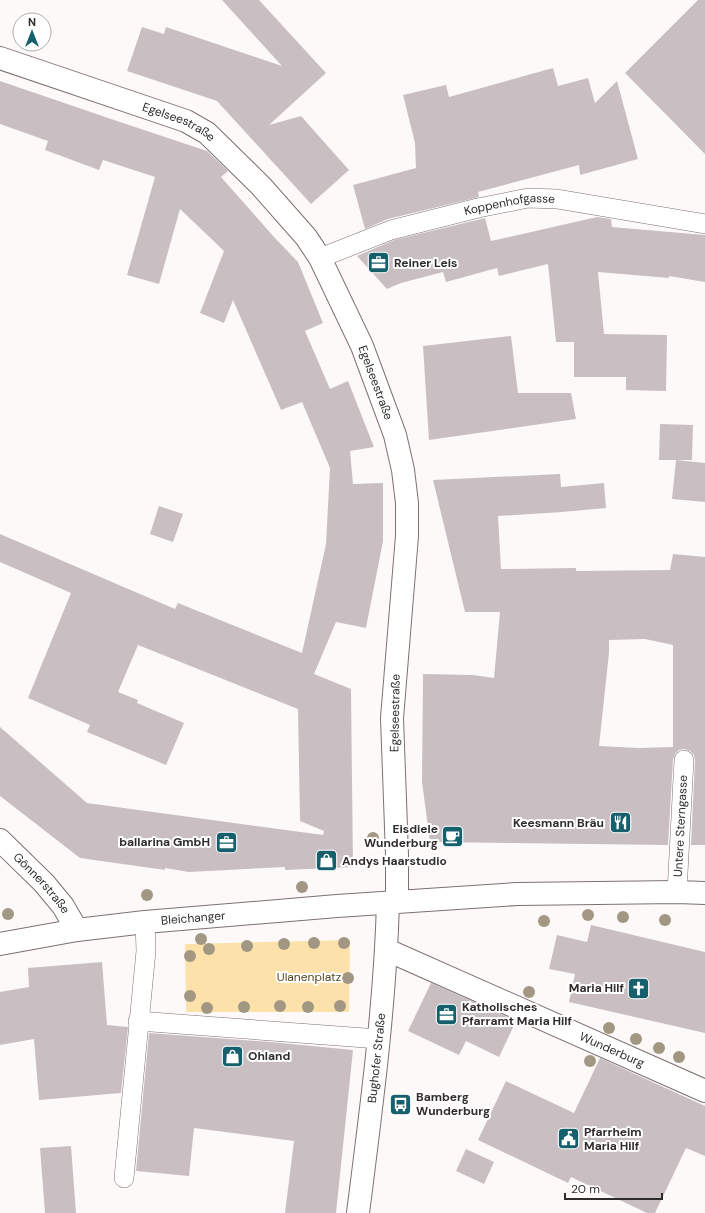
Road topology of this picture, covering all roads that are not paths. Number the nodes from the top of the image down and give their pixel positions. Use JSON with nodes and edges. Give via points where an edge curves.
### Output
{"nodes":[{"id":1,"x":0,"y":58,"type":"edge"},
{"id":2,"x":705,"y":224,"type":"edge"},
{"id":3,"x":320,"y":258,"type":"junction"},
{"id":4,"x":684,"y":760,"type":"dead end"},
{"id":5,"x":0,"y":840,"type":"edge"},
{"id":6,"x":677,"y":892,"type":"junction"},
{"id":7,"x":705,"y":893,"type":"edge"},
{"id":8,"x":392,"y":903,"type":"junction"},
{"id":9,"x":145,"y":922,"type":"junction"},
{"id":10,"x":77,"y":930,"type":"junction"},
{"id":11,"x":0,"y":944,"type":"edge"},
{"id":12,"x":387,"y":950,"type":"junction"},
{"id":13,"x":138,"y":1021,"type":"junction"},
{"id":14,"x":379,"y":1039,"type":"junction"},
{"id":15,"x":705,"y":1092,"type":"edge"},
{"id":16,"x":124,"y":1178,"type":"dead end"},
{"id":17,"x":358,"y":1213,"type":"edge"}],
"edges":[{"from":1,"to":3,"type":"street","name":"Egelseestraße","via":[[186,121],[207,132],[261,186]]},
{"from":2,"to":3,"type":"lane","name":"Koppenhofgasse","via":[[556,199],[528,198],[391,230]]},
{"from":3,"to":8,"type":"street","name":"Egelseestraße","via":[[382,395],[396,434],[404,470],[407,536],[392,718],[397,856]]},
{"from":4,"to":6,"type":"lane","name":"Untere Sterngasse"},
{"from":5,"to":10,"type":"street","name":"Gönnerstraße","via":[[44,883],[63,906]]},
{"from":6,"to":7,"type":"street"},
{"from":6,"to":8,"type":"street","via":[[517,894]]},
{"from":8,"to":9,"type":"street","name":"Bleichanger"},
{"from":8,"to":12,"type":"street","name":"Bughofer Straße"},
{"from":9,"to":10,"type":"street","name":"Bleichanger"},
{"from":9,"to":13,"type":"lane","via":[[146,951]]},
{"from":10,"to":11,"type":"street","name":"Bleichanger"},
{"from":12,"to":14,"type":"street","name":"Bughofer Straße"},
{"from":12,"to":15,"type":"street","name":"Wunderburg"},
{"from":13,"to":14,"type":"lane"},
{"from":13,"to":16,"type":"lane"},
{"from":14,"to":17,"type":"street","name":"Bughofer Straße"}]}
